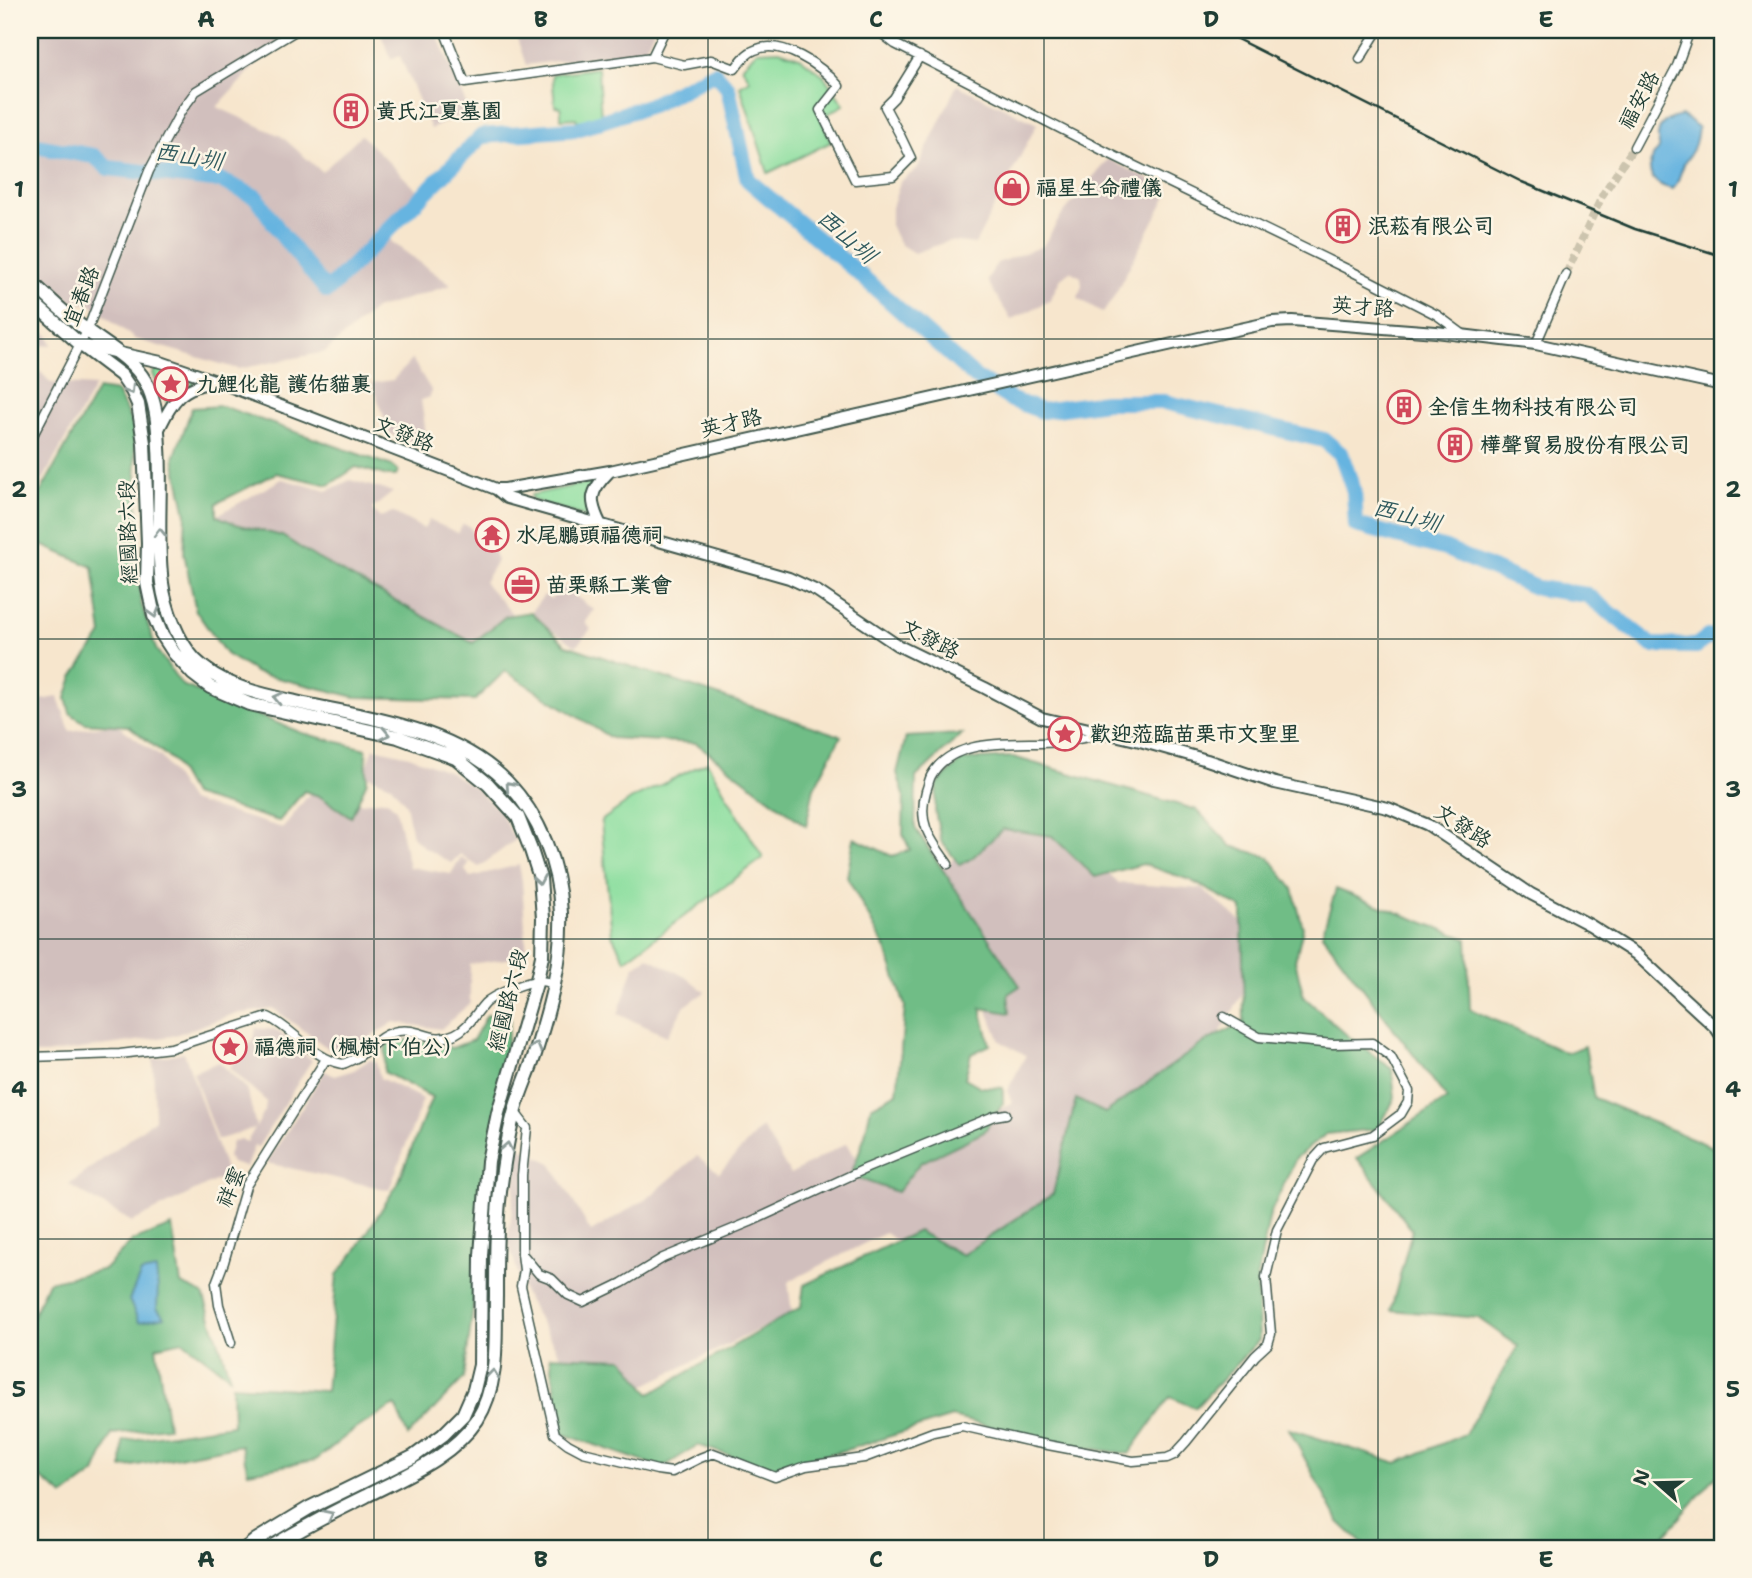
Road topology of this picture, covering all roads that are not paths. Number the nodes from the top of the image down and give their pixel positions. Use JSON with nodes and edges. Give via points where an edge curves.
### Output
{"nodes":[{"id":1,"x":297,"y":30,"type":"edge"},
{"id":2,"x":444,"y":30,"type":"edge"},
{"id":3,"x":665,"y":30,"type":"edge"},
{"id":4,"x":877,"y":30,"type":"edge"},
{"id":5,"x":1378,"y":30,"type":"edge"},
{"id":6,"x":1690,"y":30,"type":"edge"},
{"id":7,"x":920,"y":56,"type":"junction"},
{"id":8,"x":652,"y":57,"type":"junction"},
{"id":9,"x":1360,"y":59,"type":"dead end"},
{"id":10,"x":1634,"y":147,"type":"tunnel mouth"},
{"id":11,"x":1566,"y":274,"type":"tunnel mouth"},
{"id":12,"x":30,"y":281,"type":"edge"},
{"id":13,"x":30,"y":300,"type":"edge"},
{"id":14,"x":87,"y":331,"type":"junction"},
{"id":15,"x":1465,"y":336,"type":"junction"},
{"id":16,"x":80,"y":344,"type":"junction"},
{"id":17,"x":1536,"y":344,"type":"junction"},
{"id":18,"x":122,"y":354,"type":"junction"},
{"id":19,"x":216,"y":381,"type":"junction"},
{"id":20,"x":1722,"y":385,"type":"edge"},
{"id":21,"x":158,"y":431,"type":"junction"},
{"id":22,"x":30,"y":441,"type":"edge"},
{"id":23,"x":610,"y":471,"type":"junction"},
{"id":24,"x":496,"y":489,"type":"junction"},
{"id":25,"x":601,"y":525,"type":"junction"},
{"id":26,"x":162,"y":585,"type":"junction"},
{"id":27,"x":148,"y":589,"type":"junction"},
{"id":28,"x":1108,"y":733,"type":"junction"},
{"id":29,"x":948,"y":864,"type":"dead end"},
{"id":30,"x":537,"y":981,"type":"junction"},
{"id":31,"x":555,"y":984,"type":"junction"},
{"id":32,"x":1224,"y":1017,"type":"dead end"},
{"id":33,"x":1722,"y":1037,"type":"edge"},
{"id":34,"x":30,"y":1057,"type":"edge"},
{"id":35,"x":326,"y":1059,"type":"junction"},
{"id":36,"x":500,"y":1107,"type":"junction"},
{"id":37,"x":514,"y":1111,"type":"junction"},
{"id":38,"x":1006,"y":1114,"type":"dead end"},
{"id":39,"x":522,"y":1254,"type":"junction"},
{"id":40,"x":230,"y":1343,"type":"dead end"},
{"id":41,"x":249,"y":1547,"type":"edge"},
{"id":42,"x":269,"y":1548,"type":"edge"}],
"edges":[{"from":1,"to":14,"type":"street","name":"宜春路","via":[[196,91],[181,111],[149,171]]},
{"from":2,"to":8,"type":"street","via":[[465,83]]},
{"from":3,"to":8,"type":"street"},
{"from":4,"to":7,"type":"street"},
{"from":5,"to":9,"type":"street"},
{"from":6,"to":10,"type":"street","name":"福安路","via":[[1677,66]]},
{"from":7,"to":8,"type":"street","via":[[885,107],[911,158],[893,176],[855,180],[820,110],[839,86],[806,59],[775,47],[751,51],[735,69],[711,60],[684,65]]},
{"from":7,"to":15,"type":"street","via":[[1437,315]]},
{"from":11,"to":17,"type":"street"},
{"from":12,"to":14,"type":"main road","name":"經國路六段"},
{"from":13,"to":16,"type":"main road","name":"經國路六段"},
{"from":14,"to":16,"type":"street","name":"宜春路"},
{"from":14,"to":18,"type":"main road","name":"經國路六段"},
{"from":15,"to":17,"type":"street","name":"英才路"},
{"from":15,"to":23,"type":"street","name":"英才路","via":[[1272,322]]},
{"from":16,"to":18,"type":"street","name":"文發路"},
{"from":16,"to":22,"type":"street","name":"宜春路"},
{"from":16,"to":27,"type":"main road","name":"經國路六段","one_way":true,"via":[[121,375],[138,404],[144,443]]},
{"from":17,"to":20,"type":"street","name":"英才路"},
{"from":18,"to":19,"type":"street","name":"文發路"},
{"from":18,"to":21,"type":"main road","name":"經國路六段","via":[[148,388]]},
{"from":19,"to":21,"type":"street","via":[[184,391]]},
{"from":19,"to":24,"type":"street","name":"文發路"},
{"from":26,"to":21,"type":"main road","name":"經國路六段","one_way":true},
{"from":23,"to":24,"type":"street","name":"英才路"},
{"from":23,"to":25,"type":"street","via":[[593,493],[594,512]]},
{"from":24,"to":25,"type":"street","name":"文發路","via":[[507,498]]},
{"from":25,"to":28,"type":"street","name":"文發路","via":[[789,578],[817,591],[897,645],[1042,718]]},
{"from":26,"to":27,"type":"main road"},
{"from":31,"to":26,"type":"main road","name":"經國路六段","one_way":true,"via":[[559,889],[540,829],[506,782],[467,752],[422,730],[232,685],[195,659],[174,627]]},
{"from":27,"to":30,"type":"main road","name":"經國路六段","one_way":true,"via":[[161,633],[174,653],[210,687],[248,704],[432,748],[456,758],[488,784],[517,817],[540,878],[542,956]]},
{"from":28,"to":29,"type":"street","via":[[1060,742],[969,747],[947,757],[931,776],[923,821]]},
{"from":28,"to":33,"type":"street","name":"文發路","via":[[1275,783],[1388,808],[1428,825],[1531,894],[1636,954]]},
{"from":30,"to":31,"type":"street"},
{"from":30,"to":35,"type":"street","via":[[489,999],[456,1034],[435,1038],[410,1030],[393,1032],[343,1064]]},
{"from":30,"to":36,"type":"main road","name":"經國路六段"},
{"from":37,"to":31,"type":"main road","name":"經國路六段","one_way":true},
{"from":32,"to":39,"type":"street","via":[[1259,1037],[1372,1043],[1391,1057],[1409,1091],[1408,1102],[1401,1114],[1373,1136],[1324,1148],[1313,1160],[1277,1230],[1266,1277],[1268,1344],[1186,1442],[1167,1458],[1133,1461],[962,1426],[864,1458],[806,1466],[775,1477],[713,1453],[672,1472],[583,1452],[555,1434],[521,1286]]},
{"from":34,"to":35,"type":"street","via":[[171,1048],[268,1017]]},
{"from":35,"to":40,"type":"street","name":"祥雲","via":[[246,1186],[216,1283]]},
{"from":36,"to":37,"type":"main road"},
{"from":36,"to":41,"type":"main road","name":"經國路六段","via":[[488,1161],[480,1365],[463,1415],[413,1457],[309,1508]]},
{"from":37,"to":39,"type":"street","via":[[527,1128]]},
{"from":42,"to":37,"type":"main road","name":"經國路六段","one_way":true,"via":[[421,1467],[452,1447],[475,1424],[493,1381],[502,1177]]},
{"from":38,"to":39,"type":"street","via":[[867,1168],[663,1258],[583,1302],[539,1274]]}]}
